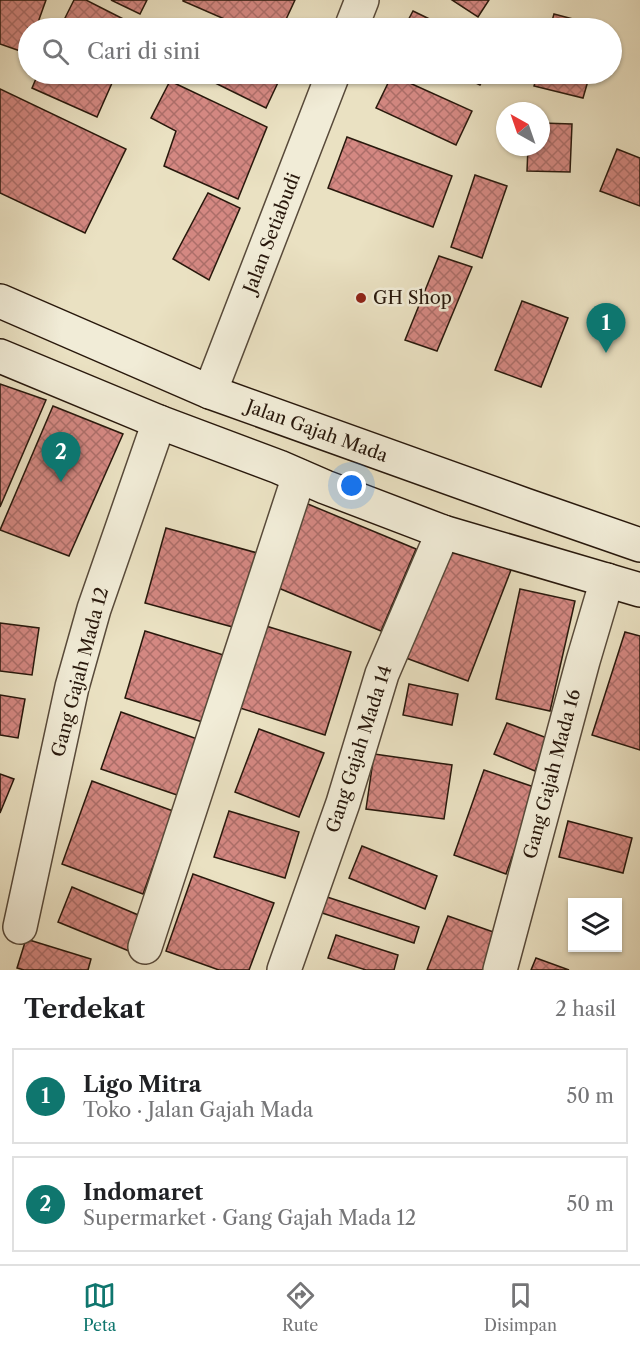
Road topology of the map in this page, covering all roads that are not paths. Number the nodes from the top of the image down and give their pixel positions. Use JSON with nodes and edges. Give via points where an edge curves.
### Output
{"nodes":[{"id":1,"x":362,"y":0,"type":"edge"},
{"id":2,"x":355,"y":18,"type":"edge"},
{"id":3,"x":329,"y":84,"type":"edge"},
{"id":4,"x":10,"y":305,"type":"edge"},
{"id":5,"x":1,"y":356,"type":"edge"},
{"id":6,"x":210,"y":392,"type":"junction"},
{"id":7,"x":159,"y":422,"type":"junction"},
{"id":8,"x":299,"y":476,"type":"junction"},
{"id":9,"x":443,"y":532,"type":"junction"},
{"id":10,"x":640,"y":545,"type":"edge"},
{"id":11,"x":607,"y":580,"type":"junction"},
{"id":12,"x":640,"y":590,"type":"edge"},
{"id":13,"x":20,"y":927,"type":"dead end"},
{"id":14,"x":145,"y":948,"type":"dead end"},
{"id":15,"x":284,"y":970,"type":"edge"},
{"id":16,"x":500,"y":970,"type":"edge"}],
"edges":[{"from":1,"to":2,"type":"street"},
{"from":3,"to":6,"type":"street","name":"Jalan Setiabudi"},
{"from":4,"to":5,"type":"street"},
{"from":4,"to":6,"type":"street","name":"Jalan Gajah Mada"},
{"from":5,"to":7,"type":"street"},
{"from":6,"to":10,"type":"street","name":"Jalan Gajah Mada"},
{"from":7,"to":8,"type":"street"},
{"from":7,"to":13,"type":"street","name":"Gang Gajah Mada 12","via":[[94,609],[72,687]]},
{"from":8,"to":9,"type":"street"},
{"from":8,"to":14,"type":"street"},
{"from":9,"to":11,"type":"street"},
{"from":9,"to":15,"type":"street","name":"Gang Gajah Mada 14","via":[[382,674],[344,802]]},
{"from":11,"to":12,"type":"street"},
{"from":11,"to":16,"type":"street","name":"Gang Gajah Mada 16"}]}
